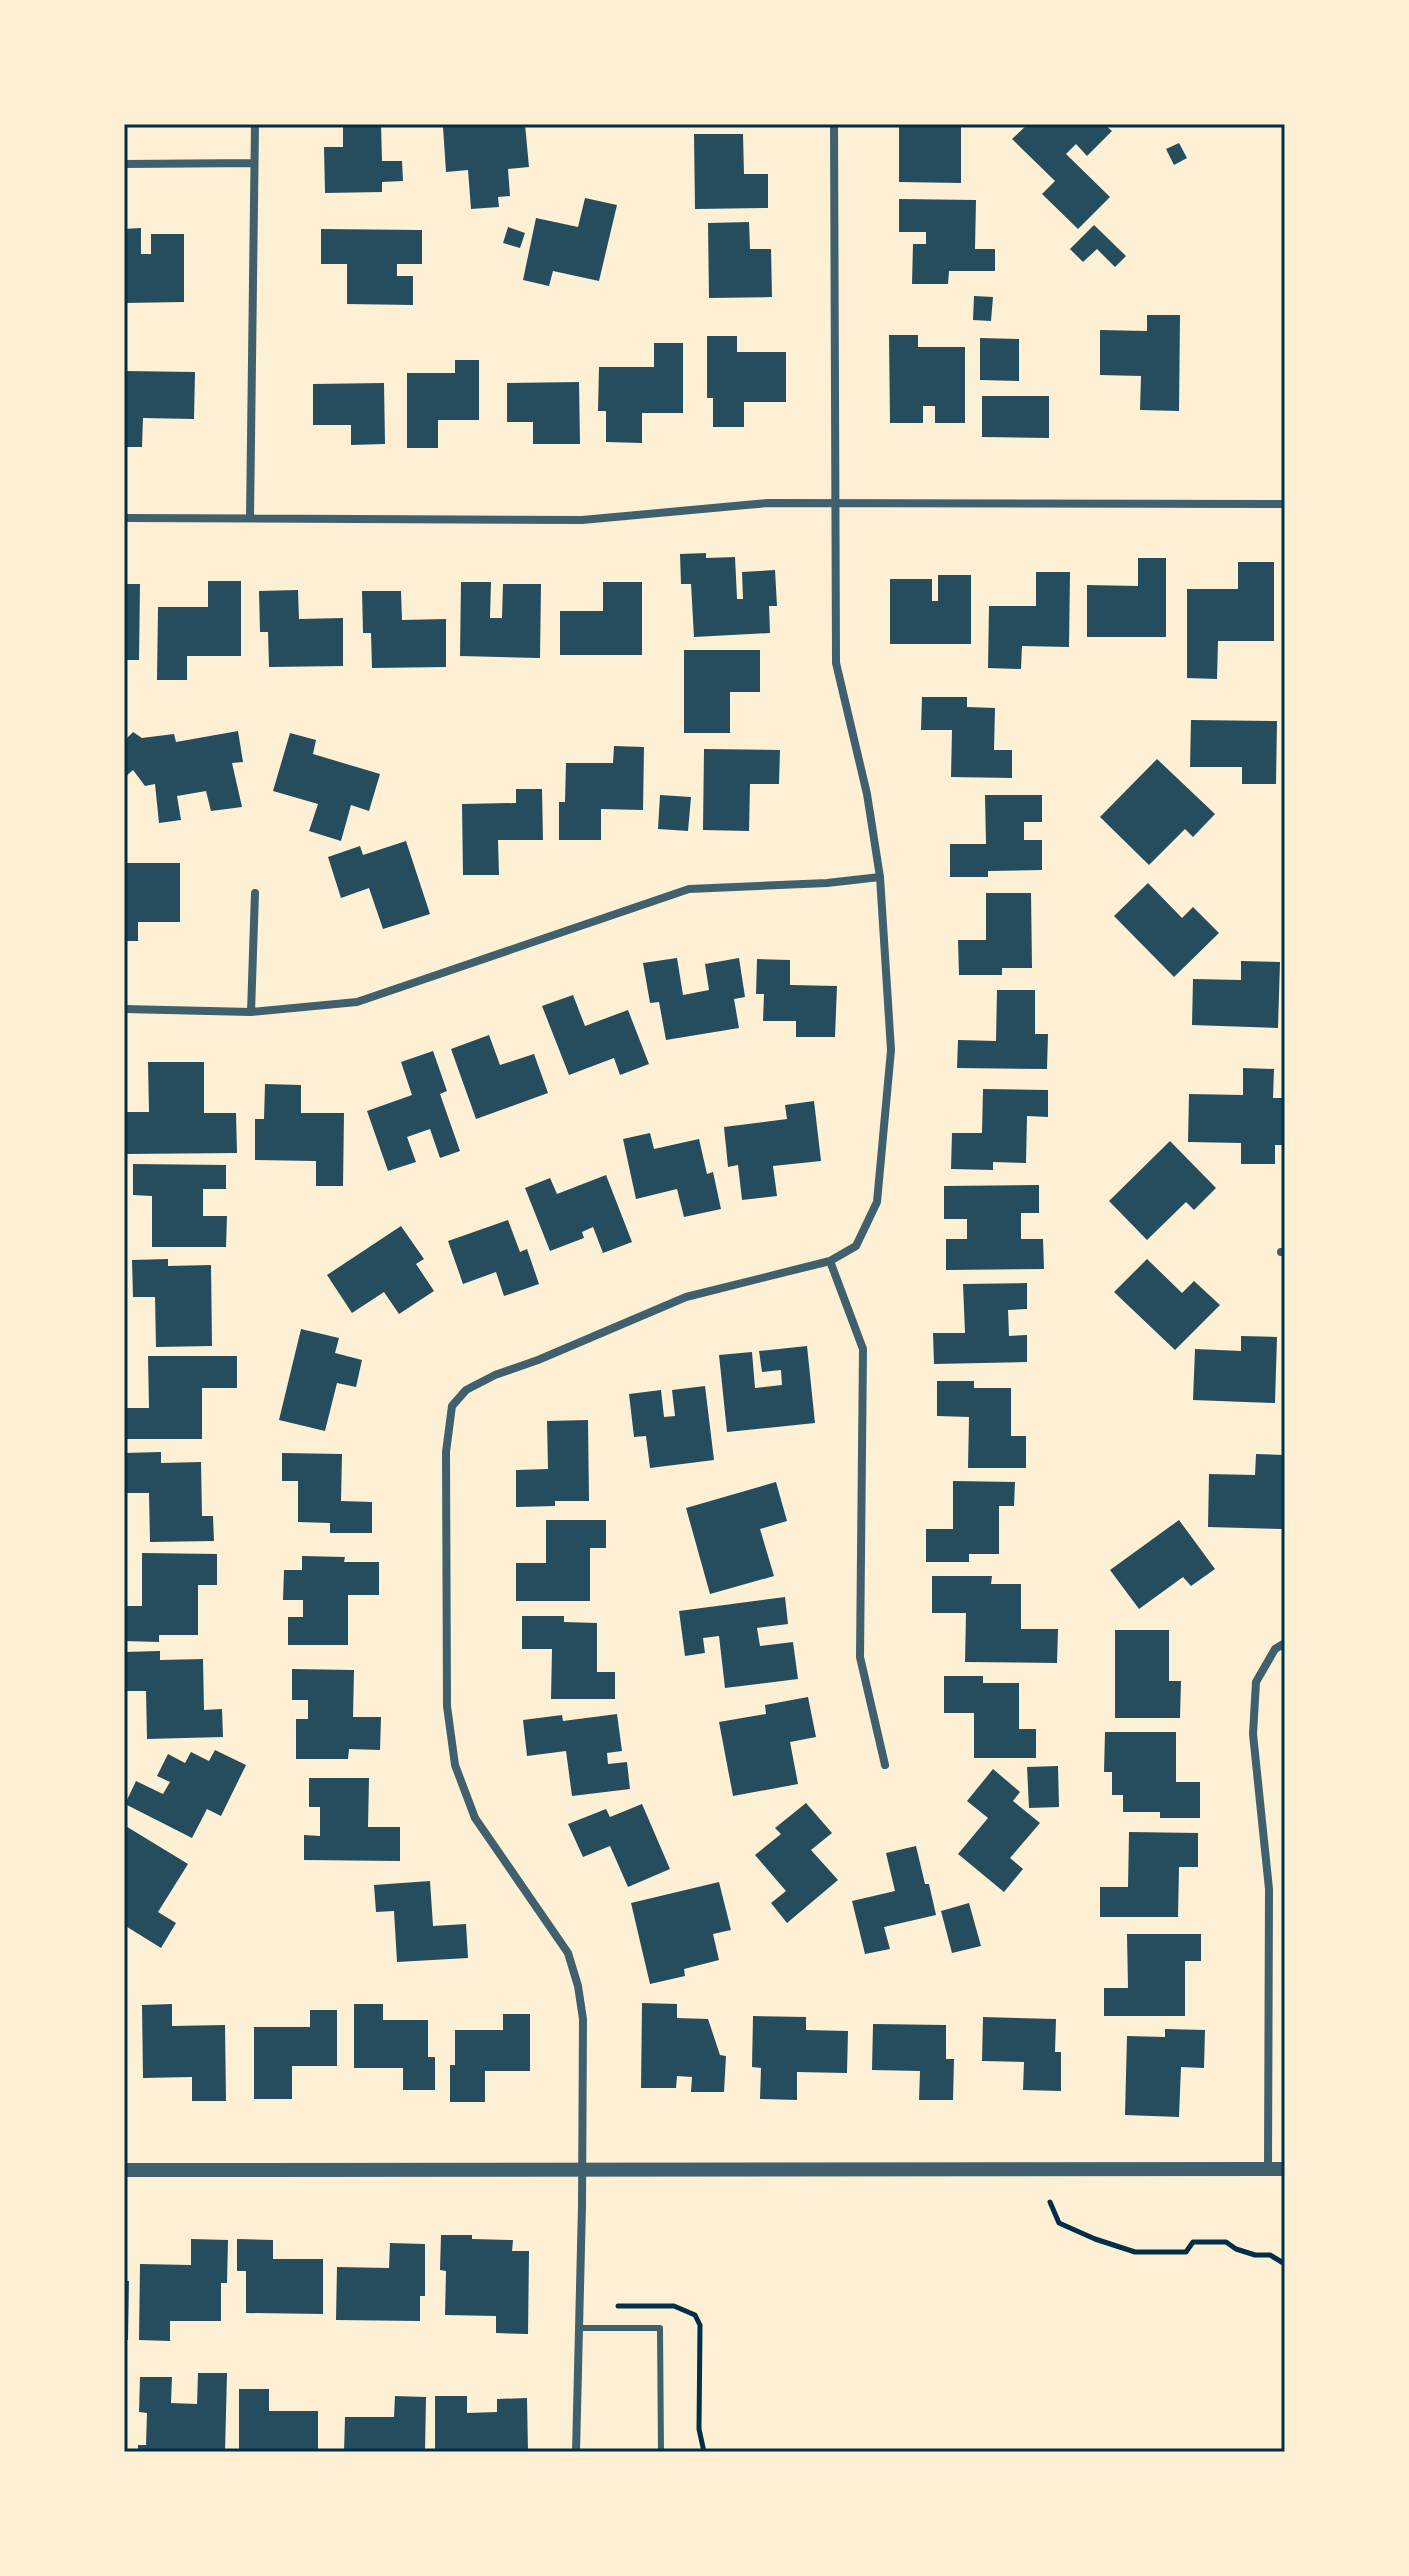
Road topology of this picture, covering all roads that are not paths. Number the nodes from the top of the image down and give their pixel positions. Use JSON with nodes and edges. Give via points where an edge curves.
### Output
{"nodes":[{"id":1,"x":255,"y":124,"type":"edge"},
{"id":2,"x":834,"y":124,"type":"edge"},
{"id":3,"x":254,"y":163,"type":"junction"},
{"id":4,"x":124,"y":164,"type":"edge"},
{"id":5,"x":835,"y":503,"type":"junction"},
{"id":6,"x":1285,"y":504,"type":"edge"},
{"id":7,"x":124,"y":518,"type":"edge"},
{"id":8,"x":250,"y":518,"type":"junction"},
{"id":9,"x":880,"y":877,"type":"junction"},
{"id":10,"x":255,"y":893,"type":"dead end"},
{"id":11,"x":124,"y":1009,"type":"edge"},
{"id":12,"x":251,"y":1012,"type":"junction"},
{"id":13,"x":830,"y":1261,"type":"junction"},
{"id":14,"x":1285,"y":1643,"type":"edge"},
{"id":15,"x":885,"y":1765,"type":"dead end"},
{"id":16,"x":1268,"y":2169,"type":"junction"},
{"id":17,"x":1285,"y":2169,"type":"edge"},
{"id":18,"x":124,"y":2170,"type":"edge"},
{"id":19,"x":583,"y":2170,"type":"junction"},
{"id":20,"x":579,"y":2328,"type":"junction"},
{"id":21,"x":576,"y":2452,"type":"edge"},
{"id":22,"x":661,"y":2452,"type":"edge"}],
"edges":[{"from":1,"to":3,"type":"street"},
{"from":2,"to":5,"type":"street"},
{"from":3,"to":4,"type":"street"},
{"from":3,"to":8,"type":"street"},
{"from":5,"to":6,"type":"street"},
{"from":5,"to":8,"type":"street","via":[[768,503],[582,520]]},
{"from":5,"to":9,"type":"street","via":[[836,663]]},
{"from":7,"to":8,"type":"street"},
{"from":9,"to":12,"type":"street","via":[[689,889],[357,1002]]},
{"from":9,"to":13,"type":"street","via":[[891,1050],[877,1202],[856,1246]]},
{"from":10,"to":12,"type":"street"},
{"from":11,"to":12,"type":"street"},
{"from":13,"to":15,"type":"street","via":[[863,1349],[860,1657]]},
{"from":13,"to":19,"type":"street","via":[[686,1297],[495,1375],[466,1390],[452,1406],[446,1452],[447,1706],[455,1765],[475,1818],[568,1953],[583,2019]]},
{"from":14,"to":16,"type":"street","via":[[1275,1649],[1256,1682],[1253,1734],[1269,1889]]},
{"from":16,"to":17,"type":"street"},
{"from":16,"to":19,"type":"street"},
{"from":18,"to":19,"type":"street"},
{"from":19,"to":20,"type":"street"},
{"from":20,"to":21,"type":"street"},
{"from":20,"to":22,"type":"lane","via":[[660,2328]]}]}
